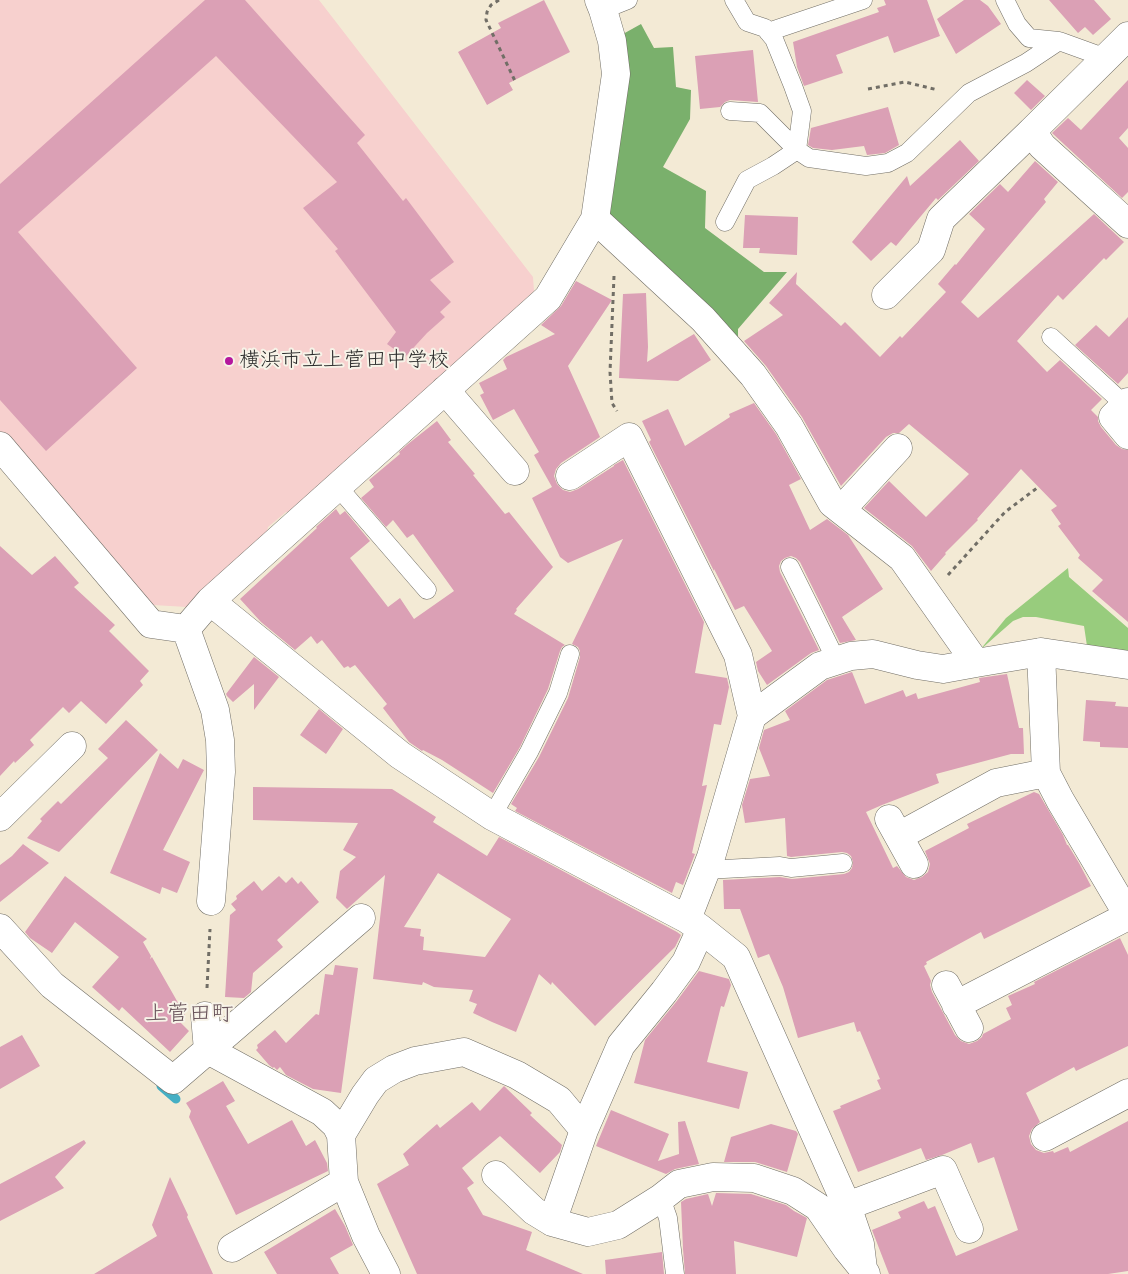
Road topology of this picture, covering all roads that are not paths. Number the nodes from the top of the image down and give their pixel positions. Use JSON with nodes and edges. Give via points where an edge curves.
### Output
{"nodes":[{"id":1,"x":734,"y":0,"type":"edge"},
{"id":2,"x":863,"y":0,"type":"edge"},
{"id":3,"x":1005,"y":0,"type":"edge"},
{"id":4,"x":610,"y":3,"type":"edge"},
{"id":5,"x":768,"y":32,"type":"junction"},
{"id":6,"x":1128,"y":36,"type":"edge"},
{"id":7,"x":1059,"y":42,"type":"junction"},
{"id":8,"x":1106,"y":58,"type":"junction"},
{"id":9,"x":730,"y":111,"type":"dead end"},
{"id":10,"x":1032,"y":131,"type":"junction"},
{"id":11,"x":797,"y":150,"type":"junction"},
{"id":12,"x":595,"y":219,"type":"junction"},
{"id":13,"x":725,"y":222,"type":"dead end"},
{"id":14,"x":1128,"y":224,"type":"edge"},
{"id":15,"x":886,"y":295,"type":"dead end"},
{"id":16,"x":1051,"y":337,"type":"dead end"},
{"id":17,"x":445,"y":390,"type":"junction"},
{"id":18,"x":1126,"y":403,"type":"edge"},
{"id":19,"x":1128,"y":435,"type":"edge"},
{"id":20,"x":0,"y":446,"type":"edge"},
{"id":21,"x":898,"y":448,"type":"dead end"},
{"id":22,"x":515,"y":471,"type":"dead end"},
{"id":23,"x":570,"y":476,"type":"dead end"},
{"id":24,"x":338,"y":487,"type":"junction"},
{"id":25,"x":841,"y":510,"type":"junction"},
{"id":26,"x":790,"y":567,"type":"dead end"},
{"id":27,"x":427,"y":590,"type":"dead end"},
{"id":28,"x":210,"y":601,"type":"junction"},
{"id":29,"x":186,"y":629,"type":"junction"},
{"id":30,"x":1041,"y":652,"type":"junction"},
{"id":31,"x":570,"y":654,"type":"dead end"},
{"id":32,"x":836,"y":660,"type":"junction"},
{"id":33,"x":976,"y":663,"type":"junction"},
{"id":34,"x":1128,"y":665,"type":"edge"},
{"id":35,"x":752,"y":716,"type":"junction"},
{"id":36,"x":72,"y":746,"type":"dead end"},
{"id":37,"x":1046,"y":772,"type":"junction"},
{"id":38,"x":492,"y":816,"type":"junction"},
{"id":39,"x":0,"y":817,"type":"edge"},
{"id":40,"x":844,"y":863,"type":"dead end"},
{"id":41,"x":914,"y":864,"type":"dead end"},
{"id":42,"x":705,"y":870,"type":"junction"},
{"id":43,"x":211,"y":901,"type":"road end"},
{"id":44,"x":1128,"y":915,"type":"edge"},
{"id":45,"x":361,"y":918,"type":"dead end"},
{"id":46,"x":694,"y":924,"type":"junction"},
{"id":47,"x":0,"y":928,"type":"edge"},
{"id":48,"x":957,"y":1006,"type":"dead end"},
{"id":49,"x":205,"y":1016,"type":"road end"},
{"id":50,"x":208,"y":1050,"type":"junction"},
{"id":51,"x":1128,"y":1093,"type":"edge"},
{"id":52,"x":584,"y":1130,"type":"junction"},
{"id":53,"x":341,"y":1136,"type":"junction"},
{"id":54,"x":1045,"y":1137,"type":"dead end"},
{"id":55,"x":496,"y":1175,"type":"dead end"},
{"id":56,"x":344,"y":1182,"type":"junction"},
{"id":57,"x":661,"y":1198,"type":"junction"},
{"id":58,"x":847,"y":1206,"type":"junction"},
{"id":59,"x":552,"y":1222,"type":"junction"},
{"id":60,"x":969,"y":1230,"type":"dead end"},
{"id":61,"x":232,"y":1248,"type":"dead end"},
{"id":62,"x":865,"y":1272,"type":"edge"},
{"id":63,"x":386,"y":1274,"type":"edge"},
{"id":64,"x":675,"y":1274,"type":"edge"}],
"edges":[{"from":1,"to":5,"type":"lane","via":[[747,22]]},
{"from":2,"to":5,"type":"lane"},
{"from":3,"to":7,"type":"lane","via":[[1017,24],[1029,38]]},
{"from":4,"to":12,"type":"street","via":[[616,74]]},
{"from":5,"to":11,"type":"lane","via":[[774,39],[802,111]]},
{"from":6,"to":8,"type":"street"},
{"from":7,"to":8,"type":"lane"},
{"from":7,"to":11,"type":"lane","via":[[969,93],[907,153],[888,163],[866,166],[809,158]]},
{"from":8,"to":10,"type":"street"},
{"from":9,"to":11,"type":"lane","via":[[760,113]]},
{"from":10,"to":14,"type":"street","via":[[1042,146]]},
{"from":10,"to":15,"type":"street","via":[[942,220],[931,250]]},
{"from":11,"to":13,"type":"lane","via":[[747,180]]},
{"from":12,"to":17,"type":"street","via":[[548,298]]},
{"from":12,"to":25,"type":"street","via":[[703,319],[753,375],[789,426],[832,503]]},
{"from":16,"to":18,"type":"lane"},
{"from":17,"to":22,"type":"street"},
{"from":17,"to":24,"type":"street"},
{"from":18,"to":19,"type":"street","via":[[1114,417]]},
{"from":20,"to":29,"type":"street","via":[[151,624]]},
{"from":21,"to":25,"type":"street"},
{"from":23,"to":35,"type":"street","via":[[629,437],[738,655]]},
{"from":24,"to":27,"type":"lane"},
{"from":24,"to":28,"type":"street","via":[[283,526]]},
{"from":25,"to":33,"type":"street","via":[[902,558]]},
{"from":26,"to":32,"type":"lane"},
{"from":28,"to":29,"type":"street"},
{"from":28,"to":38,"type":"street","via":[[400,755]]},
{"from":29,"to":43,"type":"street","via":[[215,710],[220,740],[221,772]]},
{"from":30,"to":33,"type":"street"},
{"from":30,"to":34,"type":"street"},
{"from":30,"to":37,"type":"street"},
{"from":31,"to":38,"type":"lane","via":[[558,692],[538,735]]},
{"from":32,"to":33,"type":"street","via":[[873,654],[943,669]]},
{"from":32,"to":35,"type":"street","via":[[820,666]]},
{"from":35,"to":42,"type":"street"},
{"from":36,"to":39,"type":"street"},
{"from":37,"to":41,"type":"street","via":[[996,783],[894,828]]},
{"from":37,"to":44,"type":"street"},
{"from":38,"to":46,"type":"street"},
{"from":40,"to":42,"type":"lane"},
{"from":42,"to":46,"type":"street"},
{"from":44,"to":48,"type":"street"},
{"from":45,"to":50,"type":"street"},
{"from":46,"to":52,"type":"street","via":[[686,962],[621,1045]]},
{"from":46,"to":58,"type":"street","via":[[736,957]]},
{"from":47,"to":50,"type":"street","via":[[52,985],[173,1080]]},
{"from":49,"to":50,"type":"street"},
{"from":50,"to":53,"type":"street","via":[[322,1112],[336,1125]]},
{"from":51,"to":54,"type":"street"},
{"from":52,"to":53,"type":"street","via":[[559,1100],[517,1075],[464,1052],[415,1061],[376,1080]]},
{"from":52,"to":59,"type":"street"},
{"from":53,"to":56,"type":"street"},
{"from":55,"to":59,"type":"street","via":[[534,1211]]},
{"from":56,"to":61,"type":"street"},
{"from":56,"to":63,"type":"street"},
{"from":57,"to":59,"type":"street","via":[[618,1225],[588,1232]]},
{"from":57,"to":62,"type":"street","via":[[680,1184],[713,1177],[754,1178],[793,1191],[818,1207]]},
{"from":57,"to":64,"type":"lane","via":[[668,1218]]},
{"from":58,"to":60,"type":"street","via":[[943,1170]]},
{"from":58,"to":62,"type":"street","via":[[860,1244]]}]}
